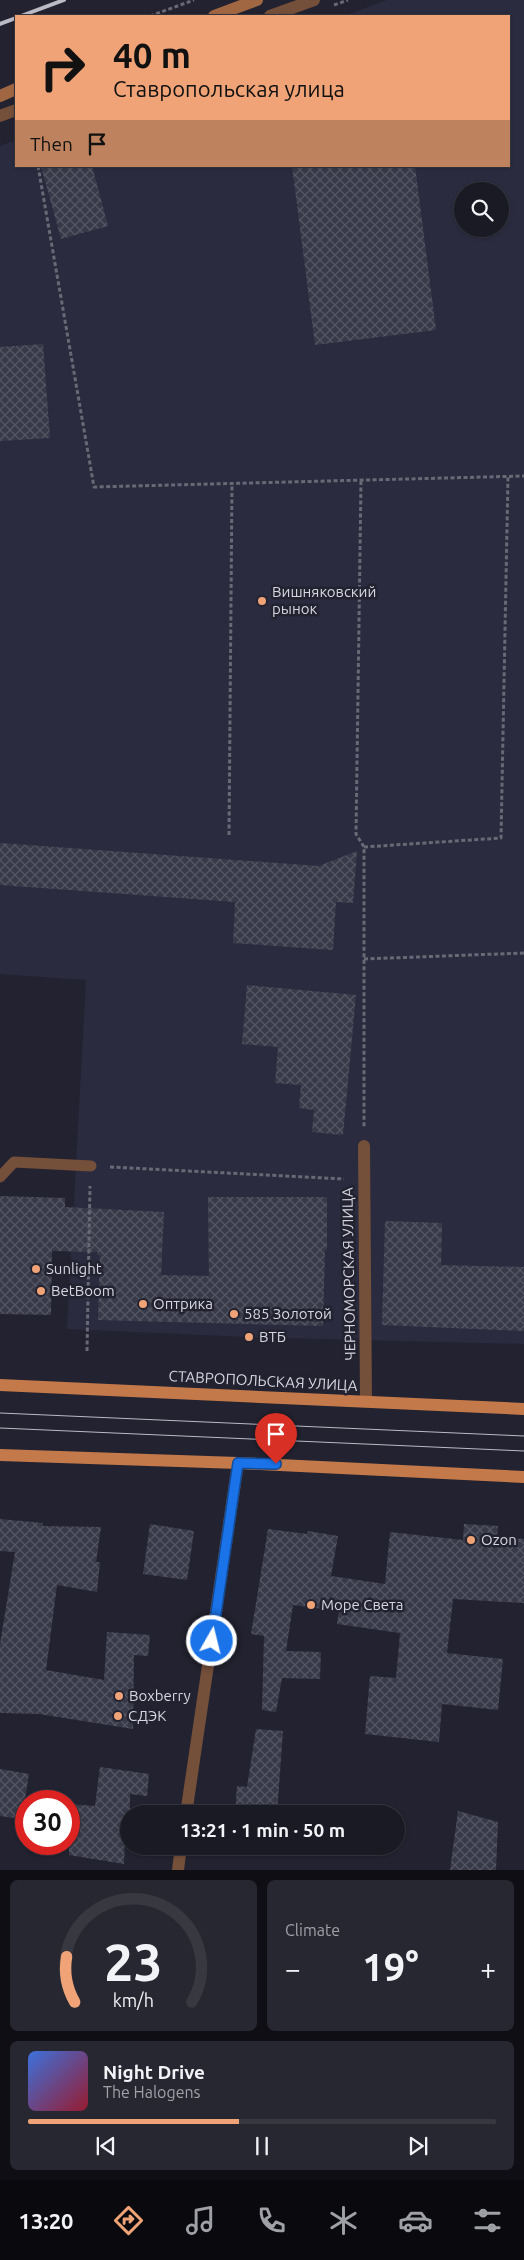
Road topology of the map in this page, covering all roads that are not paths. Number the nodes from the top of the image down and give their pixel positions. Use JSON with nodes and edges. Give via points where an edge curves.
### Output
{"nodes":[{"id":1,"x":257,"y":0,"type":"edge"},
{"id":2,"x":314,"y":0,"type":"edge"},
{"id":3,"x":217,"y":15,"type":"edge"},
{"id":4,"x":273,"y":15,"type":"edge"},
{"id":5,"x":15,"y":89,"type":"edge"},
{"id":6,"x":0,"y":96,"type":"edge"},
{"id":7,"x":15,"y":110,"type":"edge"},
{"id":8,"x":0,"y":116,"type":"edge"},
{"id":9,"x":364,"y":1146,"type":"road end"},
{"id":10,"x":91,"y":1166,"type":"road end"},
{"id":11,"x":0,"y":1177,"type":"edge"},
{"id":12,"x":0,"y":1385,"type":"edge"},
{"id":13,"x":366,"y":1401,"type":"junction"},
{"id":14,"x":524,"y":1408,"type":"edge"},
{"id":15,"x":0,"y":1455,"type":"edge"},
{"id":16,"x":238,"y":1463,"type":"junction"},
{"id":17,"x":524,"y":1477,"type":"edge"},
{"id":18,"x":187,"y":1805,"type":"edge"},
{"id":19,"x":180,"y":1855,"type":"edge"},
{"id":20,"x":178,"y":1870,"type":"edge"}],
"edges":[{"from":1,"to":3,"type":"main road"},
{"from":2,"to":4,"type":"street"},
{"from":5,"to":6,"type":"main road"},
{"from":7,"to":8,"type":"street"},
{"from":9,"to":13,"type":"street","name":"ЧЕРНОМОРСКАЯ УЛИЦА"},
{"from":10,"to":11,"type":"lane","via":[[14,1162]]},
{"from":12,"to":13,"type":"main road","name":"СТАВРОПОЛЬСКАЯ УЛИЦА"},
{"from":13,"to":14,"type":"main road","name":"СТАВРОПОЛЬСКАЯ УЛИЦА"},
{"from":15,"to":16,"type":"main road"},
{"from":16,"to":17,"type":"main road"},
{"from":16,"to":18,"type":"street"},
{"from":19,"to":20,"type":"street"}]}
